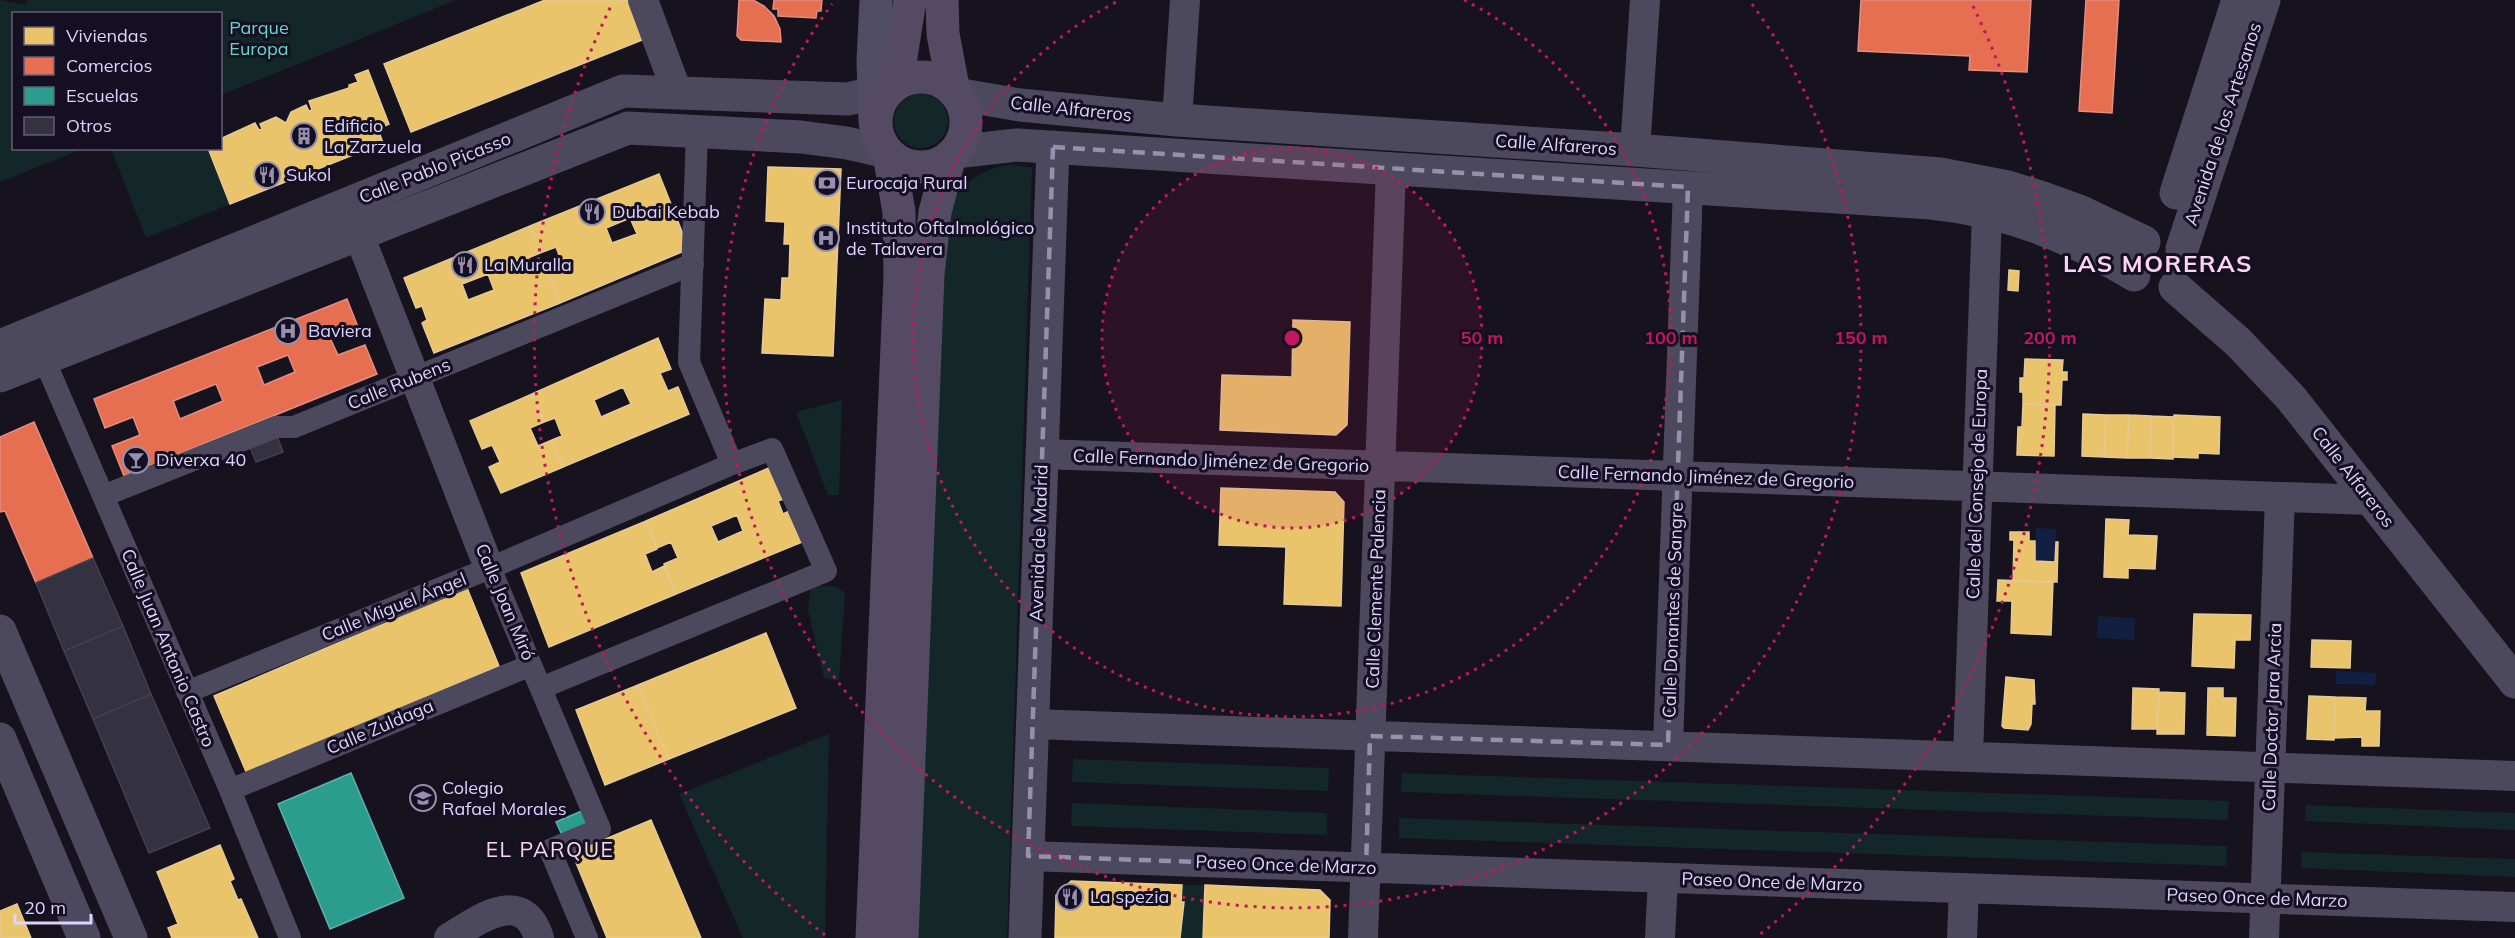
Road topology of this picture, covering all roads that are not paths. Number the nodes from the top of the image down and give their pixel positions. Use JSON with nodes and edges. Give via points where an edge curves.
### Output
{"nodes":[{"id":1,"x":644,"y":0,"type":"edge"},
{"id":2,"x":876,"y":0,"type":"edge"},
{"id":3,"x":910,"y":0,"type":"edge"},
{"id":4,"x":942,"y":0,"type":"edge"},
{"id":5,"x":1185,"y":0,"type":"edge"},
{"id":6,"x":1645,"y":0,"type":"edge"},
{"id":7,"x":2238,"y":0,"type":"edge"},
{"id":8,"x":2264,"y":0,"type":"edge"},
{"id":9,"x":677,"y":92,"type":"junction"},
{"id":10,"x":955,"y":93,"type":"junction"},
{"id":11,"x":883,"y":98,"type":"junction"},
{"id":12,"x":1177,"y":120,"type":"junction"},
{"id":13,"x":697,"y":132,"type":"junction"},
{"id":14,"x":1053,"y":147,"type":"junction"},
{"id":15,"x":1635,"y":150,"type":"junction"},
{"id":16,"x":888,"y":153,"type":"junction"},
{"id":17,"x":952,"y":154,"type":"junction"},
{"id":18,"x":1391,"y":168,"type":"junction"},
{"id":19,"x":1688,"y":187,"type":"junction"},
{"id":20,"x":1987,"y":212,"type":"junction"},
{"id":21,"x":359,"y":235,"type":"junction"},
{"id":22,"x":2163,"y":243,"type":"junction"},
{"id":23,"x":693,"y":264,"type":"junction"},
{"id":24,"x":2134,"y":275,"type":"junction"},
{"id":25,"x":2175,"y":287,"type":"junction"},
{"id":26,"x":0,"y":346,"type":"edge"},
{"id":27,"x":44,"y":359,"type":"junction"},
{"id":28,"x":0,"y":376,"type":"edge"},
{"id":29,"x":415,"y":378,"type":"junction"},
{"id":30,"x":1042,"y":454,"type":"junction"},
{"id":31,"x":732,"y":464,"type":"junction"},
{"id":32,"x":1380,"y":466,"type":"junction"},
{"id":33,"x":1678,"y":476,"type":"junction"},
{"id":34,"x":1977,"y":486,"type":"junction"},
{"id":35,"x":103,"y":496,"type":"junction"},
{"id":36,"x":2280,"y":497,"type":"junction"},
{"id":37,"x":2370,"y":500,"type":"junction"},
{"id":38,"x":487,"y":561,"type":"junction"},
{"id":39,"x":0,"y":631,"type":"edge"},
{"id":40,"x":531,"y":665,"type":"junction"},
{"id":41,"x":2515,"y":682,"type":"edge"},
{"id":42,"x":541,"y":688,"type":"junction"},
{"id":43,"x":187,"y":692,"type":"junction"},
{"id":44,"x":1033,"y":724,"type":"junction"},
{"id":45,"x":1370,"y":736,"type":"junction"},
{"id":46,"x":0,"y":739,"type":"edge"},
{"id":47,"x":1668,"y":745,"type":"junction"},
{"id":48,"x":1968,"y":756,"type":"junction"},
{"id":49,"x":2270,"y":767,"type":"junction"},
{"id":50,"x":2515,"y":776,"type":"edge"},
{"id":51,"x":230,"y":790,"type":"junction"},
{"id":52,"x":1028,"y":856,"type":"junction"},
{"id":53,"x":1366,"y":868,"type":"junction"},
{"id":54,"x":1662,"y":878,"type":"junction"},
{"id":55,"x":1964,"y":888,"type":"junction"},
{"id":56,"x":2265,"y":898,"type":"junction"},
{"id":57,"x":2515,"y":907,"type":"edge"},
{"id":58,"x":84,"y":938,"type":"edge"},
{"id":59,"x":131,"y":938,"type":"edge"},
{"id":60,"x":290,"y":938,"type":"edge"},
{"id":61,"x":448,"y":938,"type":"edge"},
{"id":62,"x":539,"y":938,"type":"edge"},
{"id":63,"x":587,"y":938,"type":"edge"},
{"id":64,"x":872,"y":938,"type":"edge"},
{"id":65,"x":902,"y":938,"type":"edge"},
{"id":66,"x":1025,"y":938,"type":"edge"},
{"id":67,"x":1363,"y":938,"type":"edge"},
{"id":68,"x":1660,"y":938,"type":"edge"},
{"id":69,"x":1962,"y":938,"type":"edge"},
{"id":70,"x":2264,"y":938,"type":"edge"}],
"edges":[{"from":1,"to":9,"type":"street"},
{"from":2,"to":11,"type":"main road","via":[[873,61]]},
{"from":3,"to":11,"type":"main road","via":[[901,57]]},
{"from":4,"to":10,"type":"main road"},
{"from":5,"to":12,"type":"street"},
{"from":6,"to":15,"type":"street"},
{"from":7,"to":22,"type":"street","name":"Avenida de los Artesanos"},
{"from":8,"to":22,"type":"street","name":"Avenida de los Artesanos"},
{"from":9,"to":11,"type":"street","name":"Calle Pablo Picasso"},
{"from":9,"to":26,"type":"street","name":"Calle Pablo Picasso","via":[[623,91]]},
{"from":10,"to":11,"type":"main road","via":[[928,77],[908,78]]},
{"from":10,"to":12,"type":"street","name":"Calle Alfareros","via":[[1020,105]]},
{"from":10,"to":17,"type":"main road","via":[[963,106],[966,125],[962,141]]},
{"from":11,"to":16,"type":"main road","via":[[879,140]]},
{"from":12,"to":15,"type":"street","name":"Calle Alfareros"},
{"from":13,"to":16,"type":"street","name":"Calle Pablo Picasso","via":[[801,137]]},
{"from":13,"to":21,"type":"street","name":"Calle Pablo Picasso","via":[[628,128]]},
{"from":13,"to":23,"type":"street"},
{"from":14,"to":17,"type":"street","name":"Calle Alfareros","via":[[1017,145]]},
{"from":14,"to":18,"type":"street","name":"Calle Alfareros"},
{"from":14,"to":30,"type":"street","name":"Avenida de Madrid"},
{"from":15,"to":22,"type":"street","name":"Calle Alfareros","via":[[1909,170],[1971,179],[2052,201]]},
{"from":16,"to":17,"type":"main road","via":[[903,164],[919,167],[936,165]]},
{"from":16,"to":64,"type":"main road","via":[[899,212],[900,276]]},
{"from":17,"to":65,"type":"main road","via":[[935,212],[928,274]]},
{"from":18,"to":19,"type":"street","name":"Calle Alfareros"},
{"from":18,"to":32,"type":"street","name":"Calle Clemente Palencia"},
{"from":19,"to":20,"type":"street","name":"Calle Alfareros","via":[[1931,203]]},
{"from":19,"to":33,"type":"street","name":"Calle Donantes de Sangre"},
{"from":20,"to":24,"type":"street","name":"Calle Alfareros","via":[[2052,231]]},
{"from":20,"to":34,"type":"street","name":"Calle del Consejo de Europa"},
{"from":21,"to":27,"type":"street","name":"Calle Pablo Picasso"},
{"from":21,"to":29,"type":"street","name":"Calle Joan Miró"},
{"from":22,"to":24,"type":"street","via":[[2136,249],[2132,259]]},
{"from":22,"to":25,"type":"street","via":[[2187,262],[2181,283]]},
{"from":23,"to":29,"type":"street","name":"Calle Rubens"},
{"from":23,"to":31,"type":"street","via":[[689,362]]},
{"from":24,"to":25,"type":"street","via":[[2149,291],[2165,292]]},
{"from":25,"to":37,"type":"street","name":"Calle Alfareros","via":[[2273,378]]},
{"from":27,"to":28,"type":"street","name":"Calle Pablo Picasso"},
{"from":27,"to":35,"type":"street","name":"Calle Juan Antonio Castro"},
{"from":29,"to":35,"type":"street","name":"Calle Rubens","via":[[294,427],[276,427]]},
{"from":29,"to":38,"type":"street","name":"Calle Joan Miró"},
{"from":30,"to":32,"type":"street","name":"Calle Fernando Jiménez de Gregorio"},
{"from":30,"to":44,"type":"street","name":"Avenida de Madrid"},
{"from":31,"to":38,"type":"street","name":"Calle Miguel Ángel"},
{"from":31,"to":42,"type":"street","name":"Calle Miguel Ángel","via":[[771,449],[826,571]]},
{"from":32,"to":33,"type":"street","name":"Calle Fernando Jiménez de Gregorio"},
{"from":32,"to":45,"type":"street","name":"Calle Clemente Palencia"},
{"from":33,"to":34,"type":"street","name":"Calle Fernando Jiménez de Gregorio"},
{"from":33,"to":47,"type":"street","name":"Calle Donantes de Sangre"},
{"from":34,"to":36,"type":"street","name":"Calle Fernando Jiménez de Gregorio"},
{"from":34,"to":48,"type":"street","name":"Calle del Consejo de Europa"},
{"from":35,"to":43,"type":"street","name":"Calle Juan Antonio Castro"},
{"from":36,"to":37,"type":"street","name":"Calle Fernando Jiménez de Gregorio"},
{"from":36,"to":49,"type":"street","name":"Calle Doctor Jara Arcia"},
{"from":37,"to":41,"type":"street","name":"Calle Alfareros"},
{"from":38,"to":40,"type":"street","name":"Calle Joan Miró"},
{"from":38,"to":43,"type":"street","name":"Calle Miguel Ángel"},
{"from":39,"to":59,"type":"street"},
{"from":40,"to":42,"type":"street","name":"Calle Joan Miró"},
{"from":40,"to":51,"type":"street","name":"Calle Zuldaga"},
{"from":42,"to":63,"type":"street","name":"Calle Joan Miró","via":[[600,829],[550,850]]},
{"from":43,"to":51,"type":"street","name":"Calle Juan Antonio Castro"},
{"from":44,"to":45,"type":"street"},
{"from":44,"to":52,"type":"street","name":"Avenida de Madrid"},
{"from":45,"to":47,"type":"street"},
{"from":45,"to":53,"type":"street","name":"Calle Clemente Palencia"},
{"from":46,"to":58,"type":"street"},
{"from":47,"to":48,"type":"street"},
{"from":48,"to":49,"type":"street"},
{"from":49,"to":50,"type":"street"},
{"from":49,"to":56,"type":"street","name":"Calle Doctor Jara Arcia"},
{"from":51,"to":60,"type":"street","name":"Calle Juan Antonio Castro"},
{"from":52,"to":53,"type":"street","name":"Paseo Once de Marzo"},
{"from":52,"to":66,"type":"street","name":"Avenida de Madrid"},
{"from":53,"to":54,"type":"street","name":"Paseo Once de Marzo"},
{"from":53,"to":67,"type":"street","name":"Calle Clemente Palencia"},
{"from":54,"to":55,"type":"street","name":"Paseo Once de Marzo"},
{"from":54,"to":68,"type":"street"},
{"from":55,"to":56,"type":"street","name":"Paseo Once de Marzo"},
{"from":55,"to":69,"type":"street"},
{"from":56,"to":57,"type":"street","name":"Paseo Once de Marzo"},
{"from":56,"to":70,"type":"street","name":"Calle Doctor Jara Arcia"},
{"from":61,"to":62,"type":"street","via":[[502,910],[527,916]]}]}
